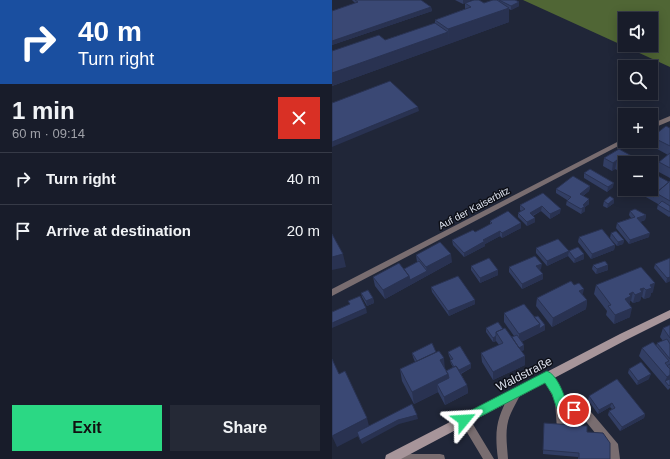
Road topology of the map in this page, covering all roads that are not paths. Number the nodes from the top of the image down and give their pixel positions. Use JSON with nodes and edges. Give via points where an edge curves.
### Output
{"nodes":[{"id":1,"x":670,"y":118,"type":"edge"},
{"id":2,"x":658,"y":124,"type":"edge"},
{"id":3,"x":618,"y":145,"type":"edge"},
{"id":4,"x":332,"y":293,"type":"edge"},
{"id":5,"x":670,"y":314,"type":"edge"},
{"id":6,"x":547,"y":376,"type":"junction"},
{"id":7,"x":516,"y":392,"type":"junction"},
{"id":8,"x":562,"y":405,"type":"junction"},
{"id":9,"x":464,"y":420,"type":"junction"},
{"id":10,"x":562,"y":428,"type":"edge"},
{"id":11,"x":390,"y":459,"type":"edge"},
{"id":12,"x":403,"y":459,"type":"edge"},
{"id":13,"x":440,"y":459,"type":"edge"},
{"id":14,"x":489,"y":459,"type":"edge"},
{"id":15,"x":503,"y":459,"type":"edge"},
{"id":16,"x":615,"y":459,"type":"edge"}],
"edges":[{"from":1,"to":2,"type":"street"},
{"from":3,"to":4,"type":"street","name":"Auf der Kaiserbitz"},
{"from":5,"to":6,"type":"main road","name":"Waldstraße"},
{"from":6,"to":7,"type":"main road","name":"Waldstraße"},
{"from":6,"to":8,"type":"street"},
{"from":7,"to":9,"type":"main road","name":"Waldstraße"},
{"from":7,"to":15,"type":"street","via":[[504,414],[500,428]]},
{"from":8,"to":10,"type":"street"},
{"from":8,"to":16,"type":"street","via":[[588,415],[614,448]]},
{"from":9,"to":11,"type":"main road","name":"Waldstraße"},
{"from":9,"to":14,"type":"street"},
{"from":12,"to":13,"type":"street"}]}
